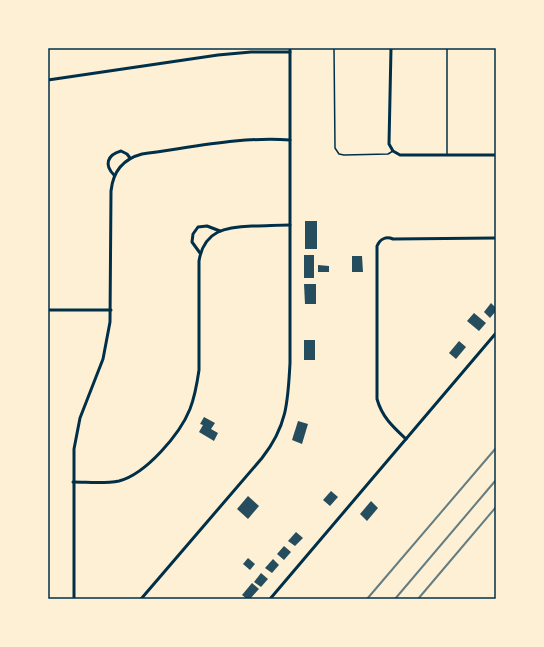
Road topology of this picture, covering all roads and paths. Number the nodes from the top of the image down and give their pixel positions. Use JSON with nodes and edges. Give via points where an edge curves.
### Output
{"nodes":[{"id":1,"x":334,"y":48,"type":"edge"},
{"id":2,"x":390,"y":48,"type":"edge"},
{"id":3,"x":447,"y":48,"type":"edge"},
{"id":4,"x":290,"y":50,"type":"edge"},
{"id":5,"x":48,"y":80,"type":"edge"},
{"id":6,"x":290,"y":140,"type":"junction"},
{"id":7,"x":393,"y":151,"type":"junction"},
{"id":8,"x":496,"y":154,"type":"edge"},
{"id":9,"x":447,"y":155,"type":"junction"},
{"id":10,"x":130,"y":158,"type":"junction"},
{"id":11,"x":114,"y":175,"type":"junction"},
{"id":12,"x":290,"y":225,"type":"junction"},
{"id":13,"x":220,"y":231,"type":"junction"},
{"id":14,"x":496,"y":238,"type":"edge"},
{"id":15,"x":200,"y":253,"type":"junction"},
{"id":16,"x":48,"y":310,"type":"edge"},
{"id":17,"x":111,"y":310,"type":"junction"},
{"id":18,"x":496,"y":333,"type":"edge"},
{"id":19,"x":406,"y":439,"type":"junction"},
{"id":20,"x":73,"y":482,"type":"junction"},
{"id":21,"x":74,"y":599,"type":"edge"},
{"id":22,"x":141,"y":599,"type":"edge"},
{"id":23,"x":270,"y":599,"type":"edge"}],
"edges":[{"from":1,"to":7,"type":"lane","via":[[335,148],[339,154],[344,155],[388,154]]},
{"from":2,"to":7,"type":"street","via":[[389,144]]},
{"from":3,"to":9,"type":"lane"},
{"from":4,"to":5,"type":"street","via":[[218,55]]},
{"from":4,"to":6,"type":"street"},
{"from":6,"to":10,"type":"street","via":[[247,140],[142,154]]},
{"from":6,"to":12,"type":"street"},
{"from":7,"to":9,"type":"street","via":[[400,154]]},
{"from":8,"to":9,"type":"street"},
{"from":10,"to":11,"type":"street"},
{"from":10,"to":11,"type":"street","via":[[121,151],[116,152],[107,166]]},
{"from":11,"to":17,"type":"street","via":[[111,191]]},
{"from":12,"to":13,"type":"street","via":[[237,226]]},
{"from":12,"to":22,"type":"street","via":[[290,363],[286,408],[278,435],[270,448]]},
{"from":13,"to":15,"type":"street","via":[[207,240]]},
{"from":13,"to":15,"type":"street","via":[[207,226],[198,227],[193,234],[192,242]]},
{"from":14,"to":19,"type":"street","via":[[385,238],[377,246],[377,399],[385,418]]},
{"from":15,"to":20,"type":"street","via":[[199,370],[194,396],[185,420],[148,465],[130,477],[109,482]]},
{"from":16,"to":17,"type":"street"},
{"from":17,"to":20,"type":"street","via":[[103,359],[76,432]]},
{"from":18,"to":19,"type":"street"},
{"from":19,"to":23,"type":"street"},
{"from":20,"to":21,"type":"street"}]}
